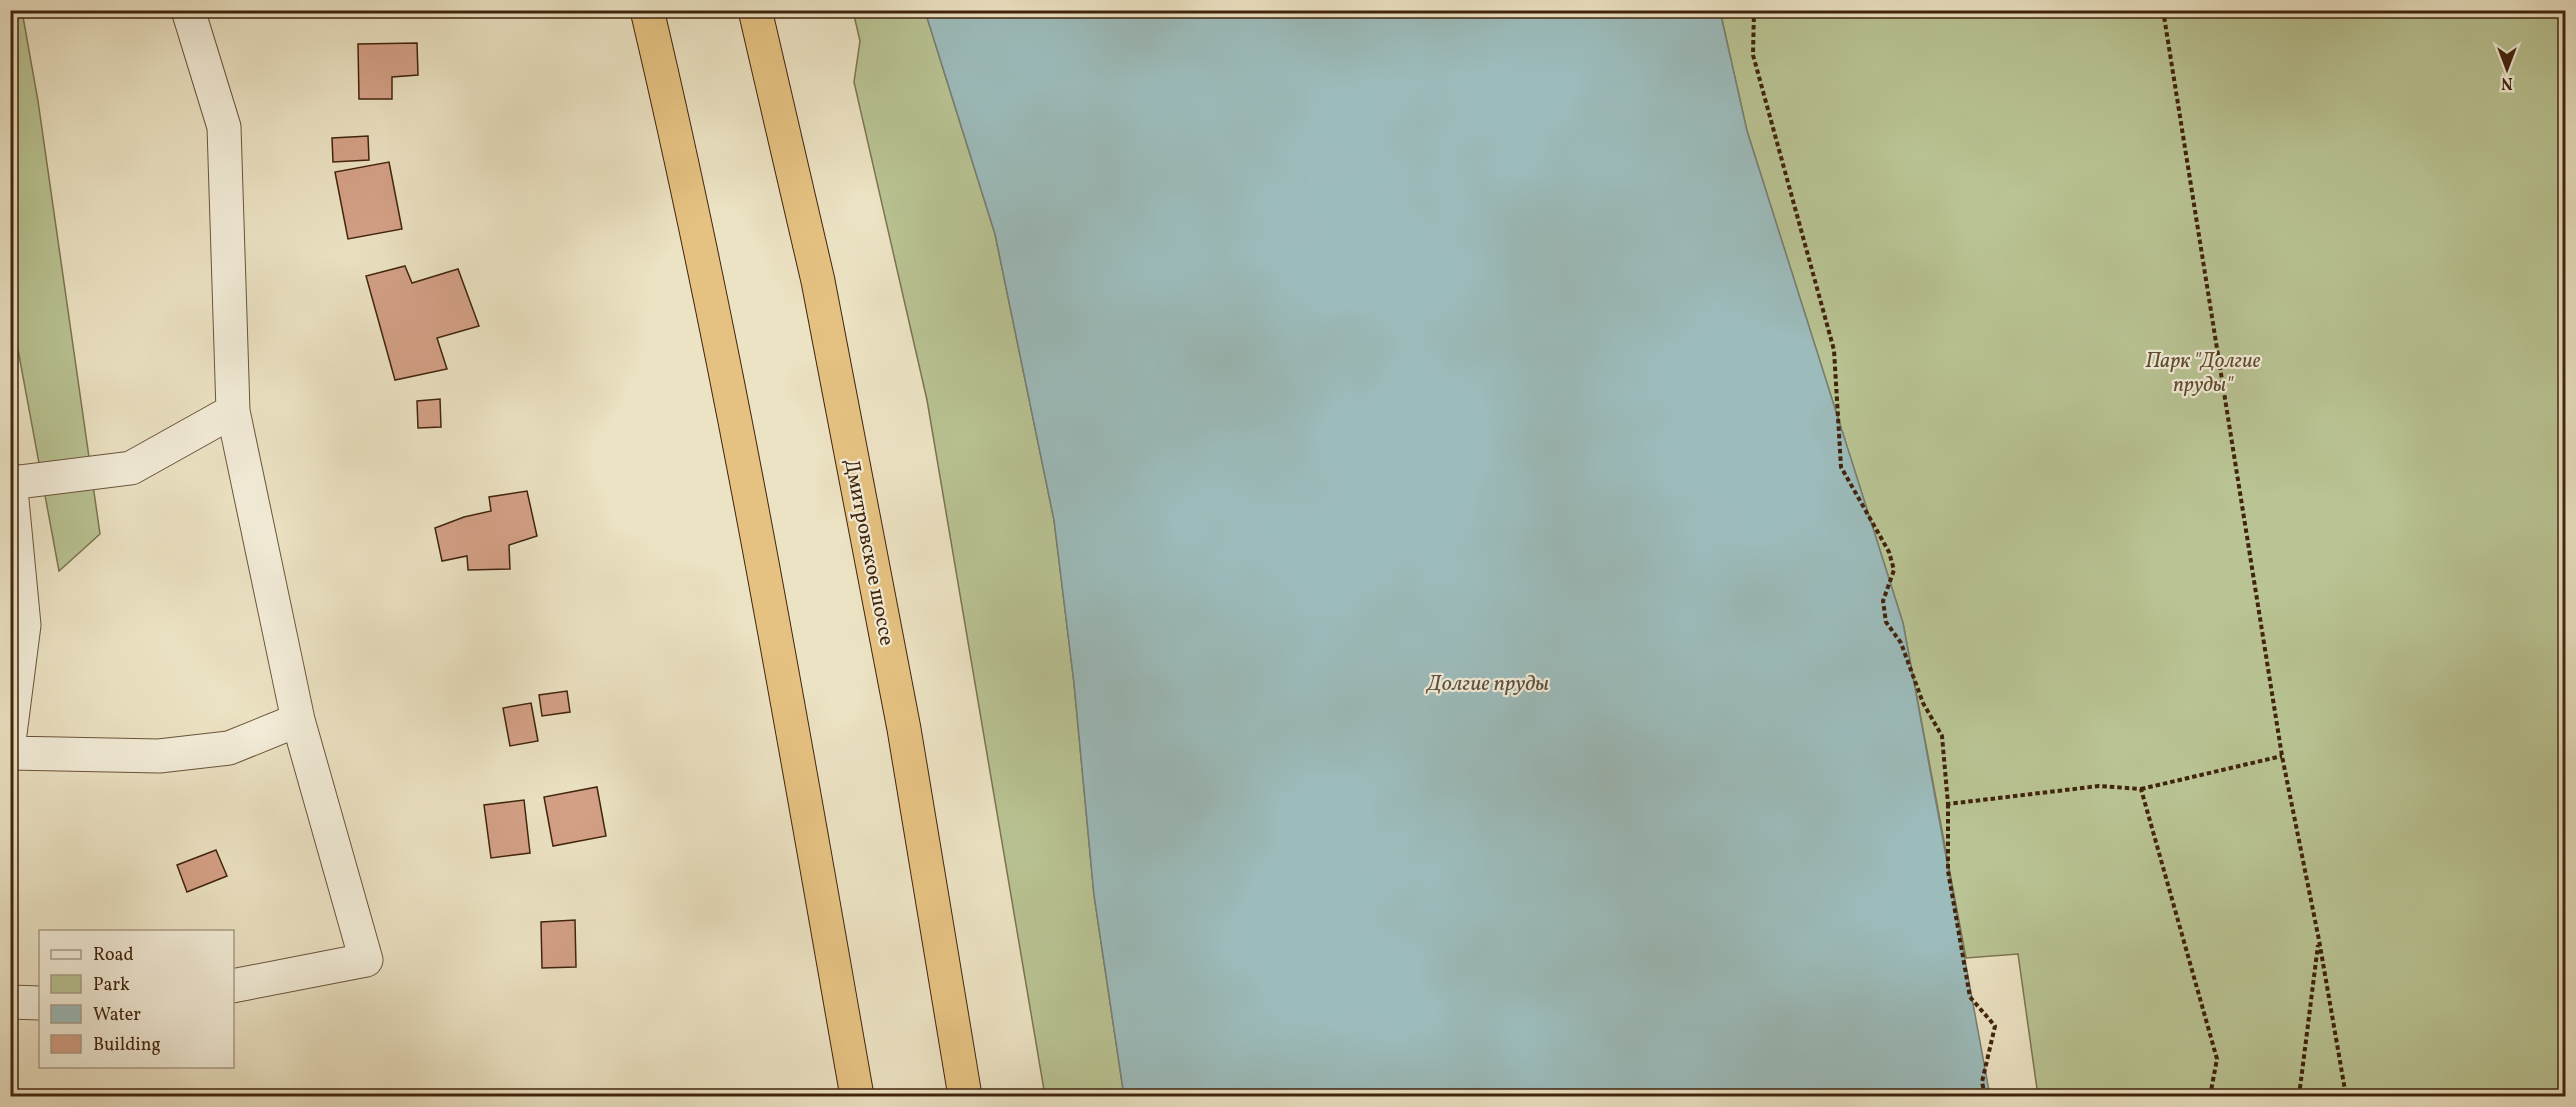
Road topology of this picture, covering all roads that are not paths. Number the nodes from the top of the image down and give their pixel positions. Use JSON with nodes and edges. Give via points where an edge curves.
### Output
{"nodes":[{"id":1,"x":188,"y":10,"type":"edge"},
{"id":2,"x":647,"y":10,"type":"edge"},
{"id":3,"x":754,"y":10,"type":"edge"},
{"id":4,"x":233,"y":411,"type":"junction"},
{"id":5,"x":11,"y":481,"type":"edge"},
{"id":6,"x":298,"y":720,"type":"junction"},
{"id":7,"x":10,"y":734,"type":"edge"},
{"id":8,"x":10,"y":753,"type":"edge"},
{"id":9,"x":234,"y":986,"type":"edge"},
{"id":10,"x":10,"y":1002,"type":"edge"},
{"id":11,"x":39,"y":1003,"type":"edge"},
{"id":12,"x":857,"y":1096,"type":"edge"},
{"id":13,"x":965,"y":1096,"type":"edge"}],
"edges":[{"from":1,"to":4,"type":"street","via":[[224,127]]},
{"from":2,"to":12,"type":"highway","via":[[734,405]]},
{"from":3,"to":13,"type":"highway","name":"Дмитровское шоссе","via":[[822,304],[904,729]]},
{"from":4,"to":5,"type":"street","via":[[131,468]]},
{"from":4,"to":6,"type":"street"},
{"from":5,"to":7,"type":"street","via":[[24,625]]},
{"from":6,"to":8,"type":"street","via":[[229,748],[159,756]]},
{"from":6,"to":9,"type":"street","via":[[366,960]]},
{"from":10,"to":11,"type":"street"}]}
